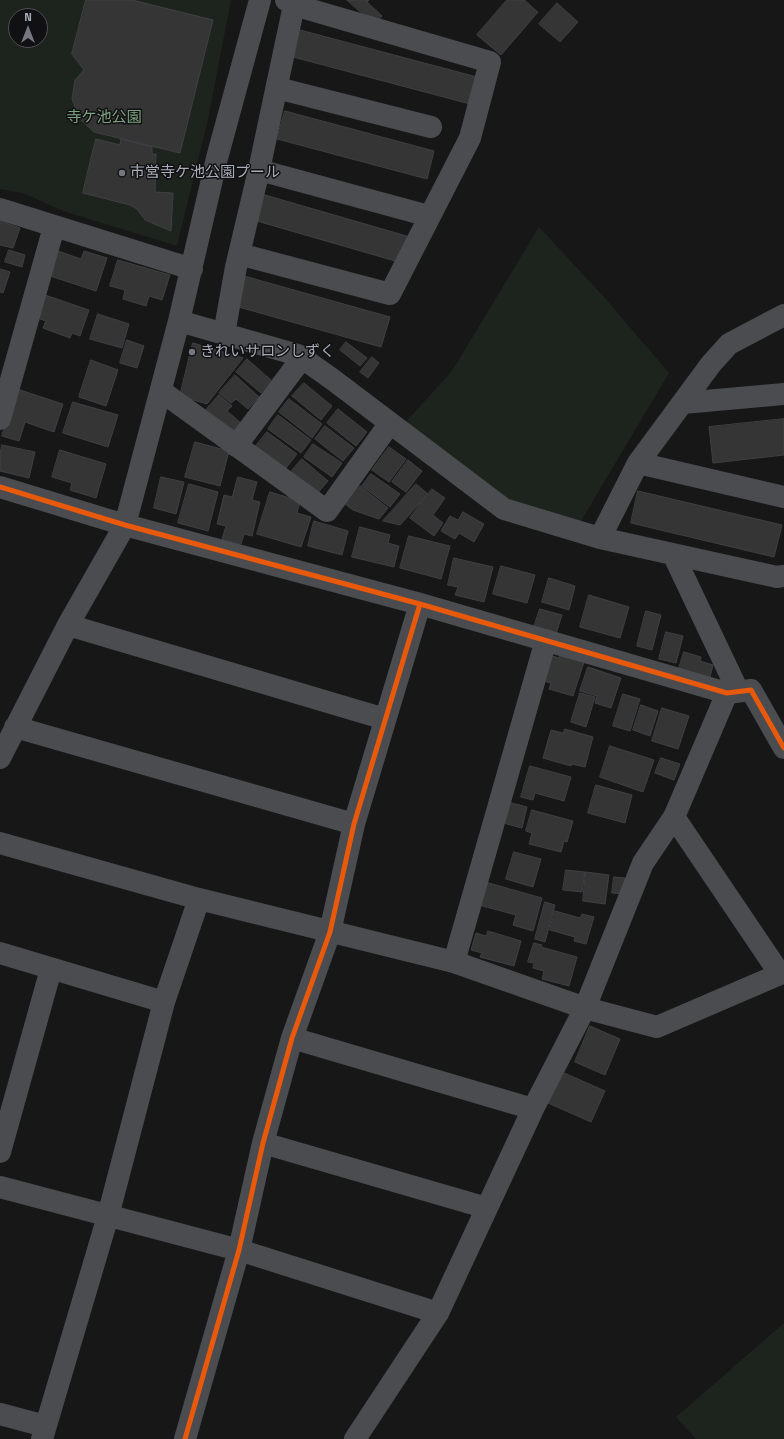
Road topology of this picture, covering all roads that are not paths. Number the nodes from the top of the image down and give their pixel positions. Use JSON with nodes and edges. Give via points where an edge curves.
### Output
{"nodes":[{"id":1,"x":260,"y":0,"type":"edge"},
{"id":2,"x":290,"y":3,"type":"edge"},
{"id":3,"x":277,"y":88,"type":"junction"},
{"id":4,"x":431,"y":127,"type":"dead end"},
{"id":5,"x":259,"y":170,"type":"junction"},
{"id":6,"x":0,"y":209,"type":"edge"},
{"id":7,"x":429,"y":216,"type":"junction"},
{"id":8,"x":54,"y":227,"type":"junction"},
{"id":9,"x":240,"y":254,"type":"junction"},
{"id":10,"x":192,"y":269,"type":"junction"},
{"id":11,"x":784,"y":315,"type":"edge"},
{"id":12,"x":179,"y":321,"type":"junction"},
{"id":13,"x":224,"y":334,"type":"junction"},
{"id":14,"x":302,"y":358,"type":"junction"},
{"id":15,"x":161,"y":391,"type":"junction"},
{"id":16,"x":784,"y":394,"type":"edge"},
{"id":17,"x":683,"y":403,"type":"junction"},
{"id":18,"x":0,"y":419,"type":"edge"},
{"id":19,"x":390,"y":423,"type":"junction"},
{"id":20,"x":236,"y":446,"type":"junction"},
{"id":21,"x":638,"y":462,"type":"junction"},
{"id":22,"x":0,"y":487,"type":"edge"},
{"id":23,"x":784,"y":497,"type":"edge"},
{"id":24,"x":125,"y":525,"type":"junction"},
{"id":25,"x":600,"y":538,"type":"junction"},
{"id":26,"x":673,"y":554,"type":"junction"},
{"id":27,"x":784,"y":576,"type":"edge"},
{"id":28,"x":420,"y":604,"type":"junction"},
{"id":29,"x":68,"y":625,"type":"junction"},
{"id":30,"x":546,"y":640,"type":"junction"},
{"id":31,"x":733,"y":692,"type":"junction"},
{"id":32,"x":386,"y":719,"type":"junction"},
{"id":33,"x":15,"y":727,"type":"junction"},
{"id":34,"x":784,"y":748,"type":"edge"},
{"id":35,"x":0,"y":758,"type":"edge"},
{"id":36,"x":674,"y":817,"type":"junction"},
{"id":37,"x":354,"y":824,"type":"junction"},
{"id":38,"x":0,"y":843,"type":"edge"},
{"id":39,"x":199,"y":899,"type":"junction"},
{"id":40,"x":330,"y":932,"type":"junction"},
{"id":41,"x":0,"y":953,"type":"edge"},
{"id":42,"x":454,"y":962,"type":"junction"},
{"id":43,"x":51,"y":969,"type":"junction"},
{"id":44,"x":782,"y":973,"type":"edge"},
{"id":45,"x":164,"y":1002,"type":"junction"},
{"id":46,"x":585,"y":1008,"type":"junction"},
{"id":47,"x":292,"y":1038,"type":"junction"},
{"id":48,"x":533,"y":1109,"type":"junction"},
{"id":49,"x":263,"y":1144,"type":"junction"},
{"id":50,"x":0,"y":1152,"type":"edge"},
{"id":51,"x":0,"y":1187,"type":"edge"},
{"id":52,"x":487,"y":1208,"type":"junction"},
{"id":53,"x":108,"y":1216,"type":"junction"},
{"id":54,"x":239,"y":1250,"type":"junction"},
{"id":55,"x":438,"y":1313,"type":"junction"},
{"id":56,"x":0,"y":1414,"type":"edge"},
{"id":57,"x":43,"y":1433,"type":"edge"},
{"id":58,"x":185,"y":1439,"type":"edge"},
{"id":59,"x":355,"y":1439,"type":"edge"}],
"edges":[{"from":1,"to":10,"type":"street"},
{"from":2,"to":3,"type":"street"},
{"from":2,"to":7,"type":"street","via":[[490,62],[470,138]]},
{"from":3,"to":4,"type":"street"},
{"from":3,"to":5,"type":"street"},
{"from":5,"to":7,"type":"street"},
{"from":5,"to":9,"type":"street"},
{"from":6,"to":8,"type":"street"},
{"from":7,"to":9,"type":"street","via":[[390,294]]},
{"from":8,"to":10,"type":"street"},
{"from":8,"to":18,"type":"street"},
{"from":9,"to":13,"type":"street"},
{"from":10,"to":12,"type":"street"},
{"from":11,"to":17,"type":"street","via":[[729,344]]},
{"from":12,"to":13,"type":"street"},
{"from":12,"to":15,"type":"street"},
{"from":13,"to":14,"type":"street"},
{"from":14,"to":19,"type":"street"},
{"from":14,"to":20,"type":"street"},
{"from":15,"to":20,"type":"street"},
{"from":15,"to":24,"type":"street"},
{"from":16,"to":17,"type":"street"},
{"from":17,"to":21,"type":"street"},
{"from":19,"to":20,"type":"street","via":[[327,511]]},
{"from":19,"to":25,"type":"street","via":[[504,509]]},
{"from":21,"to":23,"type":"street"},
{"from":21,"to":25,"type":"street"},
{"from":22,"to":24,"type":"street"},
{"from":24,"to":28,"type":"street"},
{"from":24,"to":29,"type":"street"},
{"from":25,"to":26,"type":"street"},
{"from":26,"to":27,"type":"street","via":[[777,577]]},
{"from":26,"to":31,"type":"street"},
{"from":28,"to":30,"type":"street"},
{"from":28,"to":32,"type":"street"},
{"from":29,"to":32,"type":"street"},
{"from":29,"to":33,"type":"street"},
{"from":30,"to":31,"type":"street"},
{"from":30,"to":42,"type":"street"},
{"from":31,"to":34,"type":"street","via":[[751,690]]},
{"from":31,"to":36,"type":"street"},
{"from":32,"to":37,"type":"street"},
{"from":33,"to":35,"type":"street"},
{"from":33,"to":37,"type":"street"},
{"from":36,"to":44,"type":"street"},
{"from":36,"to":46,"type":"street","via":[[643,863]]},
{"from":37,"to":40,"type":"street"},
{"from":38,"to":39,"type":"street"},
{"from":39,"to":40,"type":"street"},
{"from":39,"to":45,"type":"street"},
{"from":40,"to":42,"type":"street"},
{"from":40,"to":47,"type":"street"},
{"from":41,"to":43,"type":"street"},
{"from":42,"to":46,"type":"street"},
{"from":43,"to":45,"type":"street"},
{"from":43,"to":50,"type":"street"},
{"from":44,"to":46,"type":"street","via":[[657,1026]]},
{"from":45,"to":53,"type":"street"},
{"from":46,"to":48,"type":"street"},
{"from":47,"to":48,"type":"street"},
{"from":47,"to":49,"type":"street"},
{"from":48,"to":52,"type":"street"},
{"from":49,"to":52,"type":"street"},
{"from":49,"to":54,"type":"street"},
{"from":51,"to":53,"type":"street"},
{"from":52,"to":55,"type":"street"},
{"from":53,"to":54,"type":"street"},
{"from":53,"to":57,"type":"street"},
{"from":54,"to":55,"type":"street"},
{"from":54,"to":58,"type":"street"},
{"from":55,"to":59,"type":"street"},
{"from":56,"to":57,"type":"street"}]}
